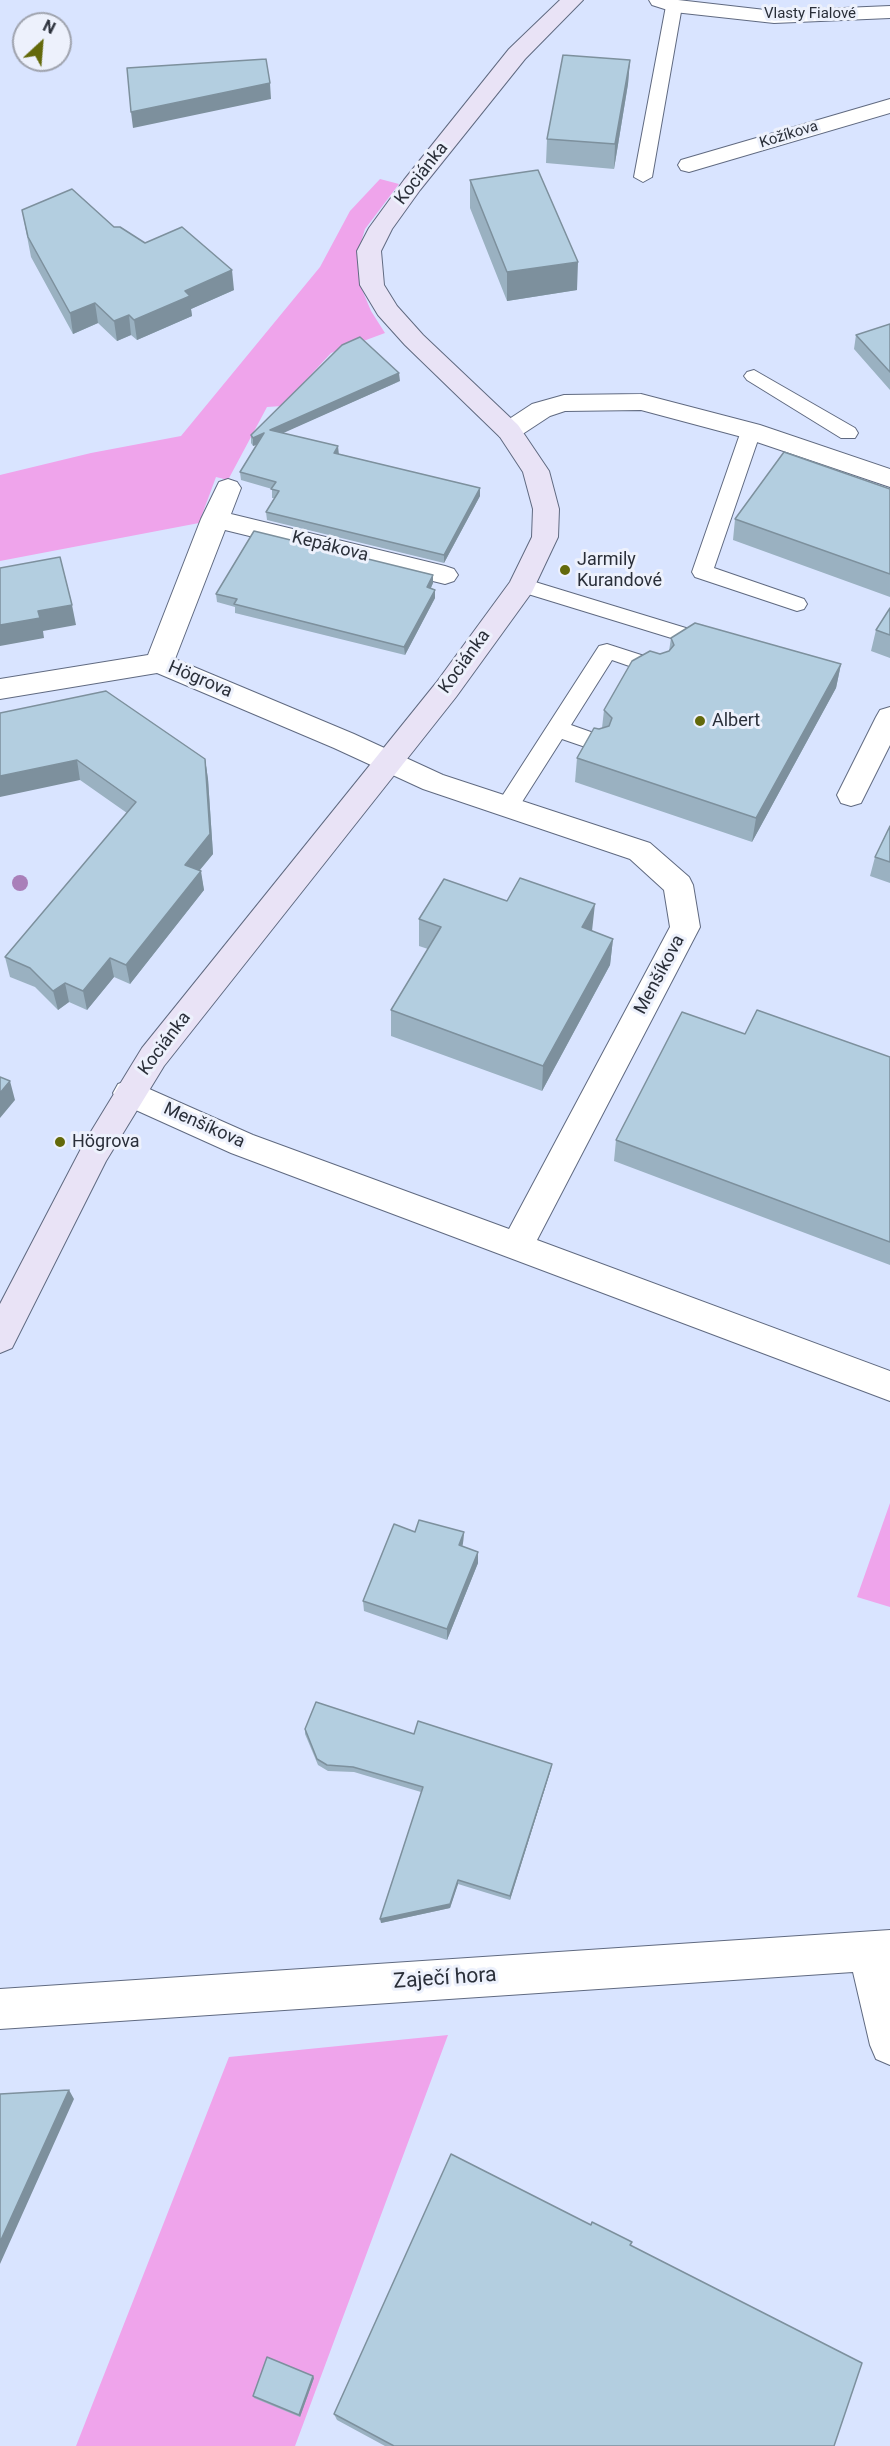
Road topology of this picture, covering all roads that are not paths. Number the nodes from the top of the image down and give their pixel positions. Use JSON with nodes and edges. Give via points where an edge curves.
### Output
{"nodes":[{"id":1,"x":572,"y":0,"type":"edge"},
{"id":2,"x":667,"y":3,"type":"edge"},
{"id":3,"x":890,"y":12,"type":"edge"},
{"id":4,"x":890,"y":106,"type":"edge"},
{"id":5,"x":689,"y":165,"type":"dead end"},
{"id":6,"x":643,"y":177,"type":"dead end"},
{"id":7,"x":754,"y":376,"type":"dead end"},
{"id":8,"x":509,"y":431,"type":"junction"},
{"id":9,"x":751,"y":431,"type":"junction"},
{"id":10,"x":848,"y":434,"type":"dead end"},
{"id":11,"x":890,"y":478,"type":"edge"},
{"id":12,"x":228,"y":488,"type":"dead end"},
{"id":13,"x":214,"y":519,"type":"junction"},
{"id":14,"x":445,"y":575,"type":"dead end"},
{"id":15,"x":522,"y":585,"type":"junction"},
{"id":16,"x":797,"y":604,"type":"dead end"},
{"id":17,"x":704,"y":641,"type":"edge"},
{"id":18,"x":159,"y":663,"type":"junction"},
{"id":19,"x":658,"y":668,"type":"edge"},
{"id":20,"x":0,"y":689,"type":"edge"},
{"id":21,"x":890,"y":717,"type":"edge"},
{"id":22,"x":557,"y":729,"type":"junction"},
{"id":23,"x":597,"y":743,"type":"edge"},
{"id":24,"x":882,"y":750,"type":"edge"},
{"id":25,"x":389,"y":761,"type":"junction"},
{"id":26,"x":851,"y":795,"type":"dead end"},
{"id":27,"x":507,"y":807,"type":"junction"},
{"id":28,"x":129,"y":1093,"type":"junction"},
{"id":29,"x":517,"y":1246,"type":"junction"},
{"id":30,"x":0,"y":1338,"type":"edge"},
{"id":31,"x":890,"y":1386,"type":"edge"},
{"id":32,"x":879,"y":1951,"type":"edge"},
{"id":33,"x":0,"y":2009,"type":"edge"},
{"id":34,"x":890,"y":2045,"type":"edge"}],
"edges":[{"from":1,"to":8,"type":"street","name":"Kociánka","via":[[517,54],[412,185],[369,251],[372,285],[387,310]]},
{"from":2,"to":3,"type":"street","name":"Vlasty Fialové","via":[[774,17]]},
{"from":2,"to":6,"type":"lane"},
{"from":4,"to":5,"type":"street","name":"Kožíkova"},
{"from":7,"to":10,"type":"lane"},
{"from":8,"to":9,"type":"street","via":[[541,410],[564,403],[641,402]]},
{"from":8,"to":15,"type":"street","name":"Kociánka","via":[[536,471],[546,509],[545,537]]},
{"from":9,"to":11,"type":"street"},
{"from":9,"to":16,"type":"lane","via":[[702,572]]},
{"from":12,"to":13,"type":"street"},
{"from":13,"to":14,"type":"street","name":"Kepákova"},
{"from":13,"to":18,"type":"street"},
{"from":15,"to":17,"type":"lane"},
{"from":15,"to":25,"type":"street","name":"Kociánka"},
{"from":18,"to":20,"type":"street","name":"Högrova"},
{"from":18,"to":25,"type":"street","name":"Högrova"},
{"from":19,"to":22,"type":"lane","via":[[608,651]]},
{"from":21,"to":24,"type":"street"},
{"from":22,"to":23,"type":"lane"},
{"from":22,"to":27,"type":"lane"},
{"from":24,"to":26,"type":"street"},
{"from":25,"to":27,"type":"street","name":"Menšíkova","via":[[433,782]]},
{"from":25,"to":28,"type":"street","name":"Kociánka","via":[[153,1057]]},
{"from":27,"to":29,"type":"street","name":"Menšíkova","via":[[640,851],[678,885],[686,927]]},
{"from":28,"to":29,"type":"street","name":"Menšíkova","via":[[242,1144]]},
{"from":28,"to":30,"type":"street","name":"Kociánka","via":[[78,1183]]},
{"from":29,"to":31,"type":"street","name":"Menšíkova"},
{"from":32,"to":33,"type":"street","name":"Zaječí hora"},
{"from":32,"to":34,"type":"street"}]}
